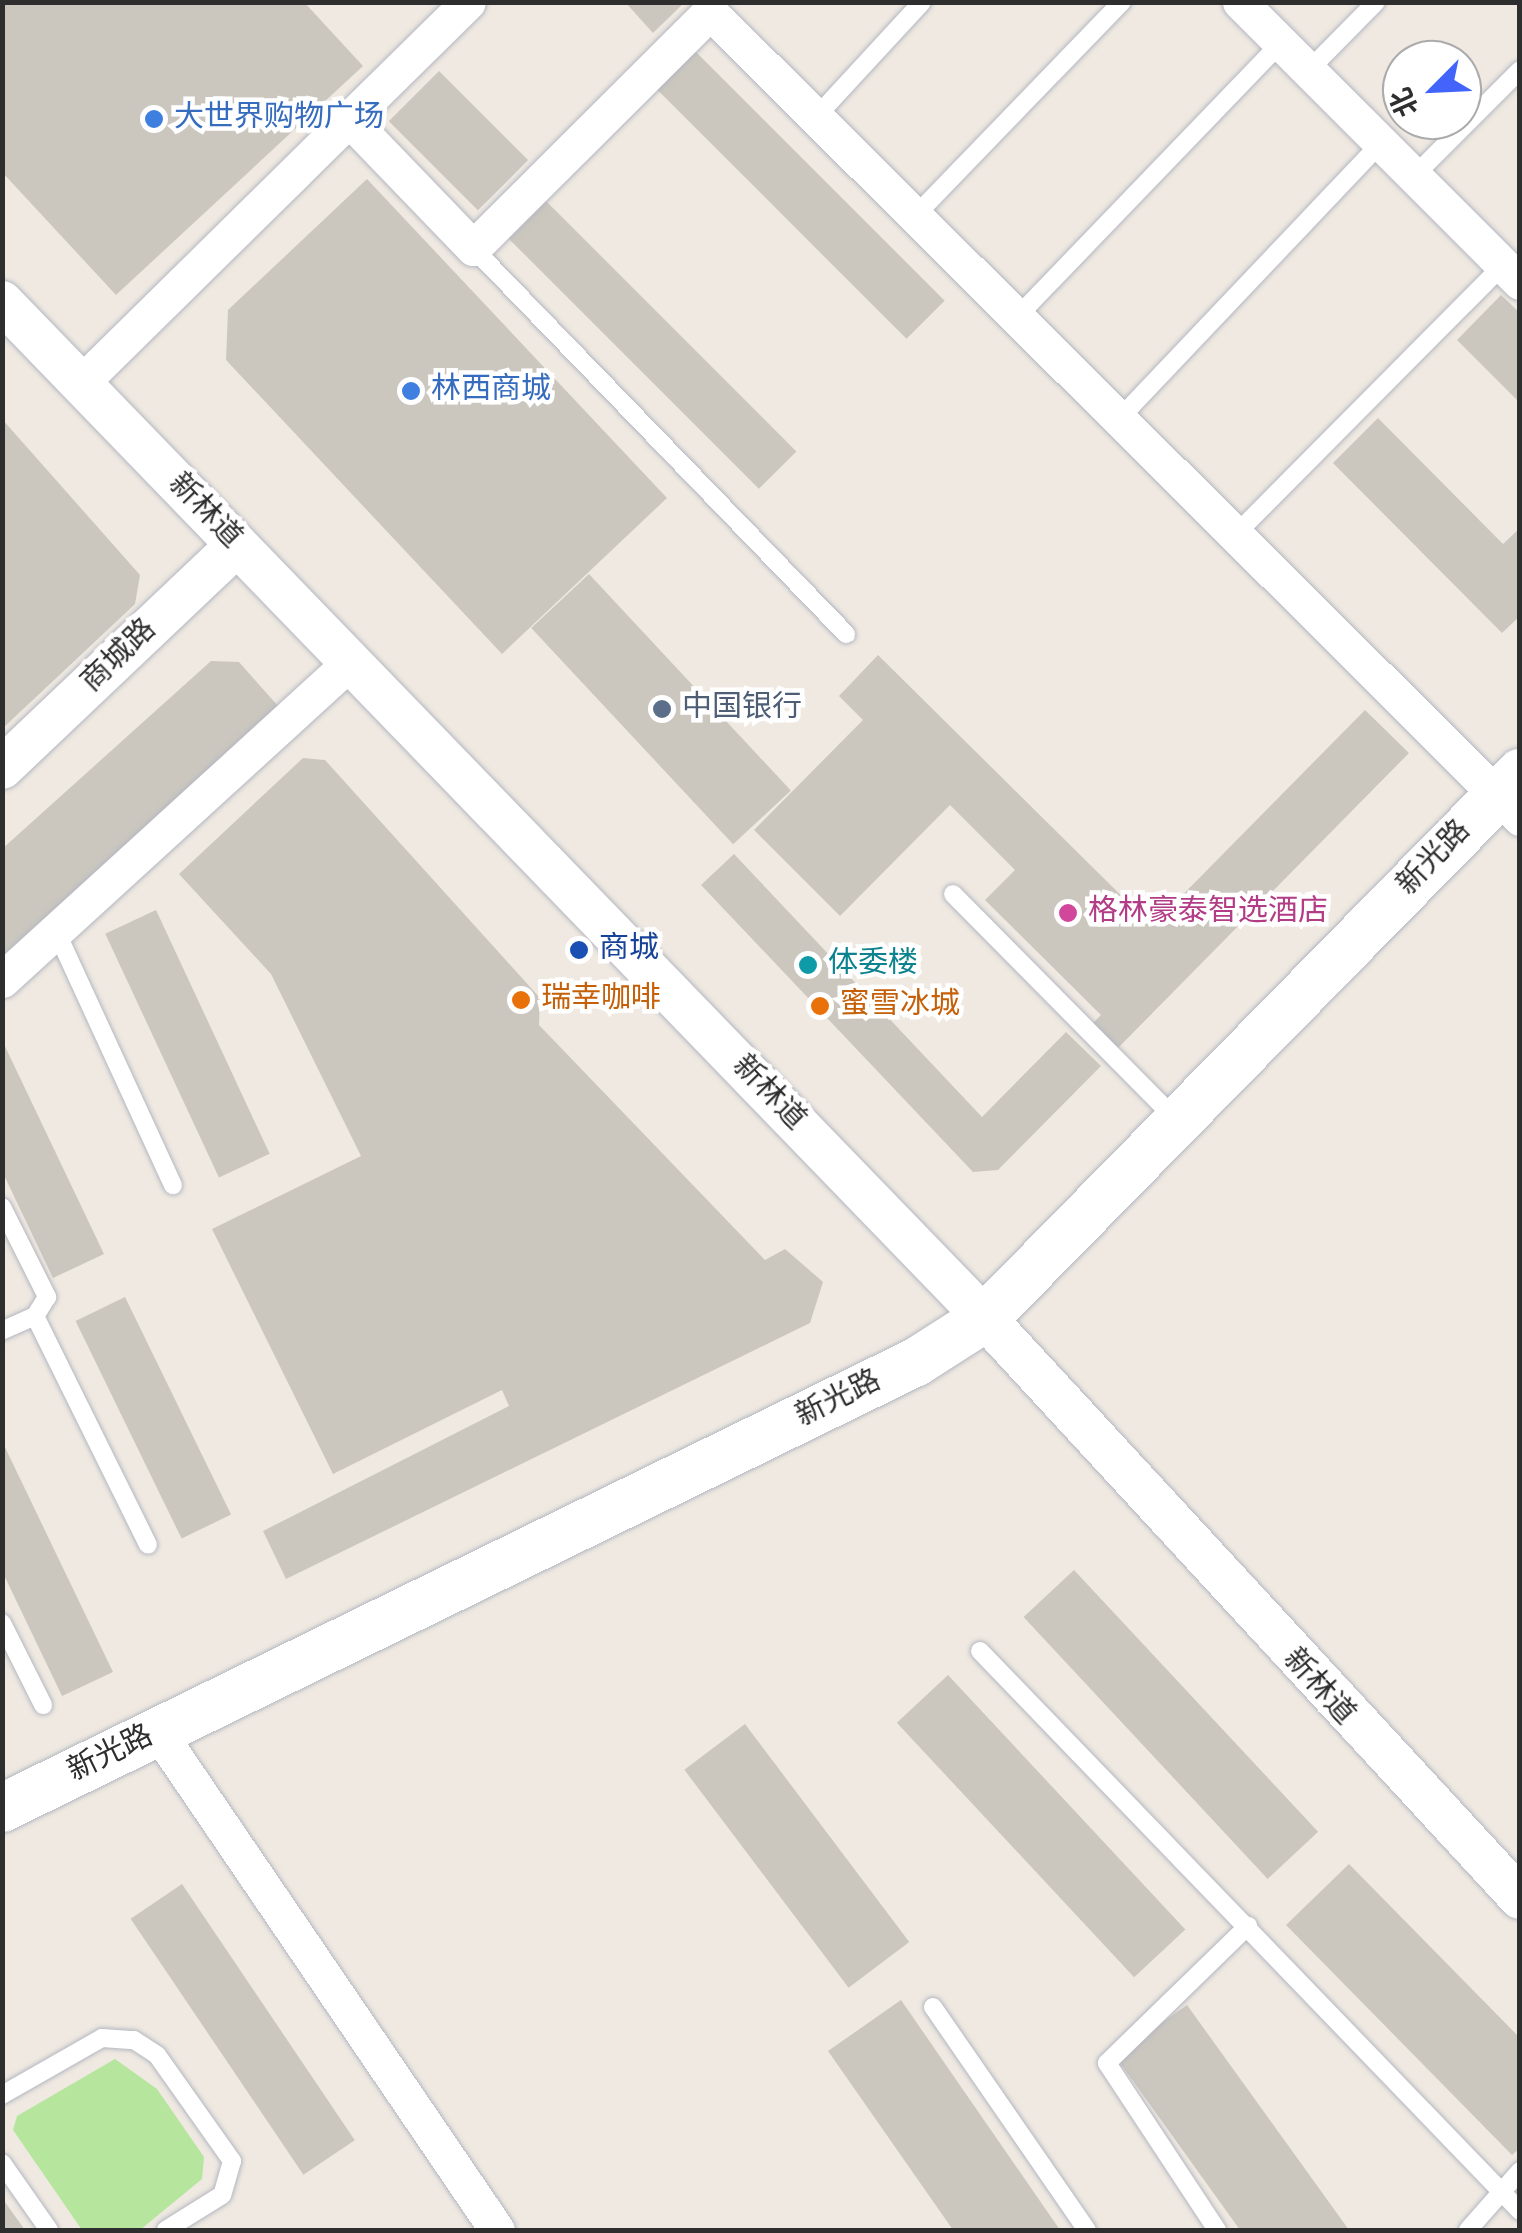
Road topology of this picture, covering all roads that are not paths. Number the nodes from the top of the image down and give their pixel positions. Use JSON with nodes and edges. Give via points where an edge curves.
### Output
{"nodes":[{"id":1,"x":468,"y":2,"type":"edge"},
{"id":2,"x":922,"y":2,"type":"edge"},
{"id":3,"x":1122,"y":2,"type":"edge"},
{"id":4,"x":1240,"y":2,"type":"edge"},
{"id":5,"x":1376,"y":2,"type":"edge"},
{"id":6,"x":715,"y":7,"type":"edge"},
{"id":7,"x":1281,"y":44,"type":"junction"},
{"id":8,"x":1520,"y":70,"type":"edge"},
{"id":9,"x":1308,"y":71,"type":"junction"},
{"id":10,"x":816,"y":117,"type":"junction"},
{"id":11,"x":348,"y":119,"type":"junction"},
{"id":12,"x":1381,"y":143,"type":"junction"},
{"id":13,"x":1414,"y":176,"type":"junction"},
{"id":14,"x":915,"y":216,"type":"junction"},
{"id":15,"x":474,"y":248,"type":"junction"},
{"id":16,"x":1515,"y":276,"type":"edge"},
{"id":17,"x":2,"y":302,"type":"edge"},
{"id":18,"x":1018,"y":318,"type":"junction"},
{"id":19,"x":80,"y":384,"type":"junction"},
{"id":20,"x":1120,"y":418,"type":"junction"},
{"id":21,"x":1234,"y":536,"type":"junction"},
{"id":22,"x":237,"y":546,"type":"junction"},
{"id":23,"x":846,"y":634,"type":"dead end"},
{"id":24,"x":350,"y":662,"type":"junction"},
{"id":25,"x":2,"y":768,"type":"edge"},
{"id":26,"x":1512,"y":795,"type":"edge"},
{"id":27,"x":953,"y":894,"type":"dead end"},
{"id":28,"x":56,"y":931,"type":"junction"},
{"id":29,"x":2,"y":980,"type":"edge"},
{"id":30,"x":1178,"y":1121,"type":"junction"},
{"id":31,"x":174,"y":1184,"type":"dead end"},
{"id":32,"x":2,"y":1208,"type":"edge"},
{"id":33,"x":35,"y":1316,"type":"junction"},
{"id":34,"x":985,"y":1318,"type":"junction"},
{"id":35,"x":2,"y":1331,"type":"edge"},
{"id":36,"x":148,"y":1545,"type":"dead end"},
{"id":37,"x":2,"y":1623,"type":"edge"},
{"id":38,"x":980,"y":1651,"type":"dead end"},
{"id":39,"x":43,"y":1706,"type":"dead end"},
{"id":40,"x":158,"y":1732,"type":"junction"},
{"id":41,"x":2,"y":1808,"type":"edge"},
{"id":42,"x":1520,"y":1898,"type":"edge"},
{"id":43,"x":1248,"y":1926,"type":"junction"},
{"id":44,"x":932,"y":2007,"type":"dead end"},
{"id":45,"x":2,"y":2095,"type":"edge"},
{"id":46,"x":2,"y":2163,"type":"edge"},
{"id":47,"x":1520,"y":2171,"type":"edge"},
{"id":48,"x":1501,"y":2192,"type":"junction"},
{"id":49,"x":1520,"y":2211,"type":"edge"},
{"id":50,"x":50,"y":2230,"type":"edge"},
{"id":51,"x":166,"y":2230,"type":"edge"},
{"id":52,"x":496,"y":2230,"type":"edge"},
{"id":53,"x":1087,"y":2230,"type":"edge"},
{"id":54,"x":1217,"y":2230,"type":"edge"},
{"id":55,"x":1468,"y":2230,"type":"edge"}],
"edges":[{"from":1,"to":11,"type":"street"},
{"from":2,"to":10,"type":"lane"},
{"from":3,"to":14,"type":"lane"},
{"from":4,"to":7,"type":"street"},
{"from":5,"to":9,"type":"lane"},
{"from":6,"to":10,"type":"street"},
{"from":6,"to":15,"type":"street"},
{"from":7,"to":9,"type":"street"},
{"from":7,"to":18,"type":"lane"},
{"from":8,"to":13,"type":"lane"},
{"from":9,"to":12,"type":"street"},
{"from":10,"to":14,"type":"street"},
{"from":11,"to":15,"type":"street"},
{"from":11,"to":19,"type":"street"},
{"from":12,"to":13,"type":"street"},
{"from":12,"to":20,"type":"lane"},
{"from":13,"to":16,"type":"street"},
{"from":14,"to":18,"type":"street"},
{"from":15,"to":23,"type":"lane"},
{"from":16,"to":21,"type":"lane"},
{"from":17,"to":19,"type":"street","name":"新林道"},
{"from":18,"to":20,"type":"street"},
{"from":19,"to":22,"type":"street","name":"新林道"},
{"from":20,"to":21,"type":"street"},
{"from":21,"to":26,"type":"street"},
{"from":22,"to":24,"type":"street","name":"新林道"},
{"from":22,"to":25,"type":"street","name":"商城路"},
{"from":24,"to":28,"type":"street"},
{"from":24,"to":34,"type":"street","name":"新林道"},
{"from":26,"to":30,"type":"main road","name":"新光路"},
{"from":27,"to":30,"type":"lane"},
{"from":28,"to":29,"type":"street"},
{"from":28,"to":31,"type":"lane"},
{"from":30,"to":34,"type":"main road","name":"新光路"},
{"from":32,"to":33,"type":"lane","via":[[46,1297]]},
{"from":33,"to":35,"type":"lane"},
{"from":33,"to":36,"type":"lane"},
{"from":34,"to":40,"type":"main road","name":"新光路","via":[[916,1362]]},
{"from":34,"to":42,"type":"street","name":"新林道"},
{"from":37,"to":39,"type":"lane"},
{"from":38,"to":43,"type":"lane"},
{"from":40,"to":41,"type":"main road","name":"新光路"},
{"from":40,"to":52,"type":"street"},
{"from":43,"to":48,"type":"lane"},
{"from":43,"to":54,"type":"lane","via":[[1108,2063]]},
{"from":44,"to":53,"type":"lane"},
{"from":45,"to":51,"type":"lane","via":[[102,2038],[134,2040],[157,2055],[232,2161],[222,2195]]},
{"from":46,"to":50,"type":"lane"},
{"from":47,"to":48,"type":"lane"},
{"from":48,"to":49,"type":"lane"},
{"from":48,"to":55,"type":"lane"}]}
